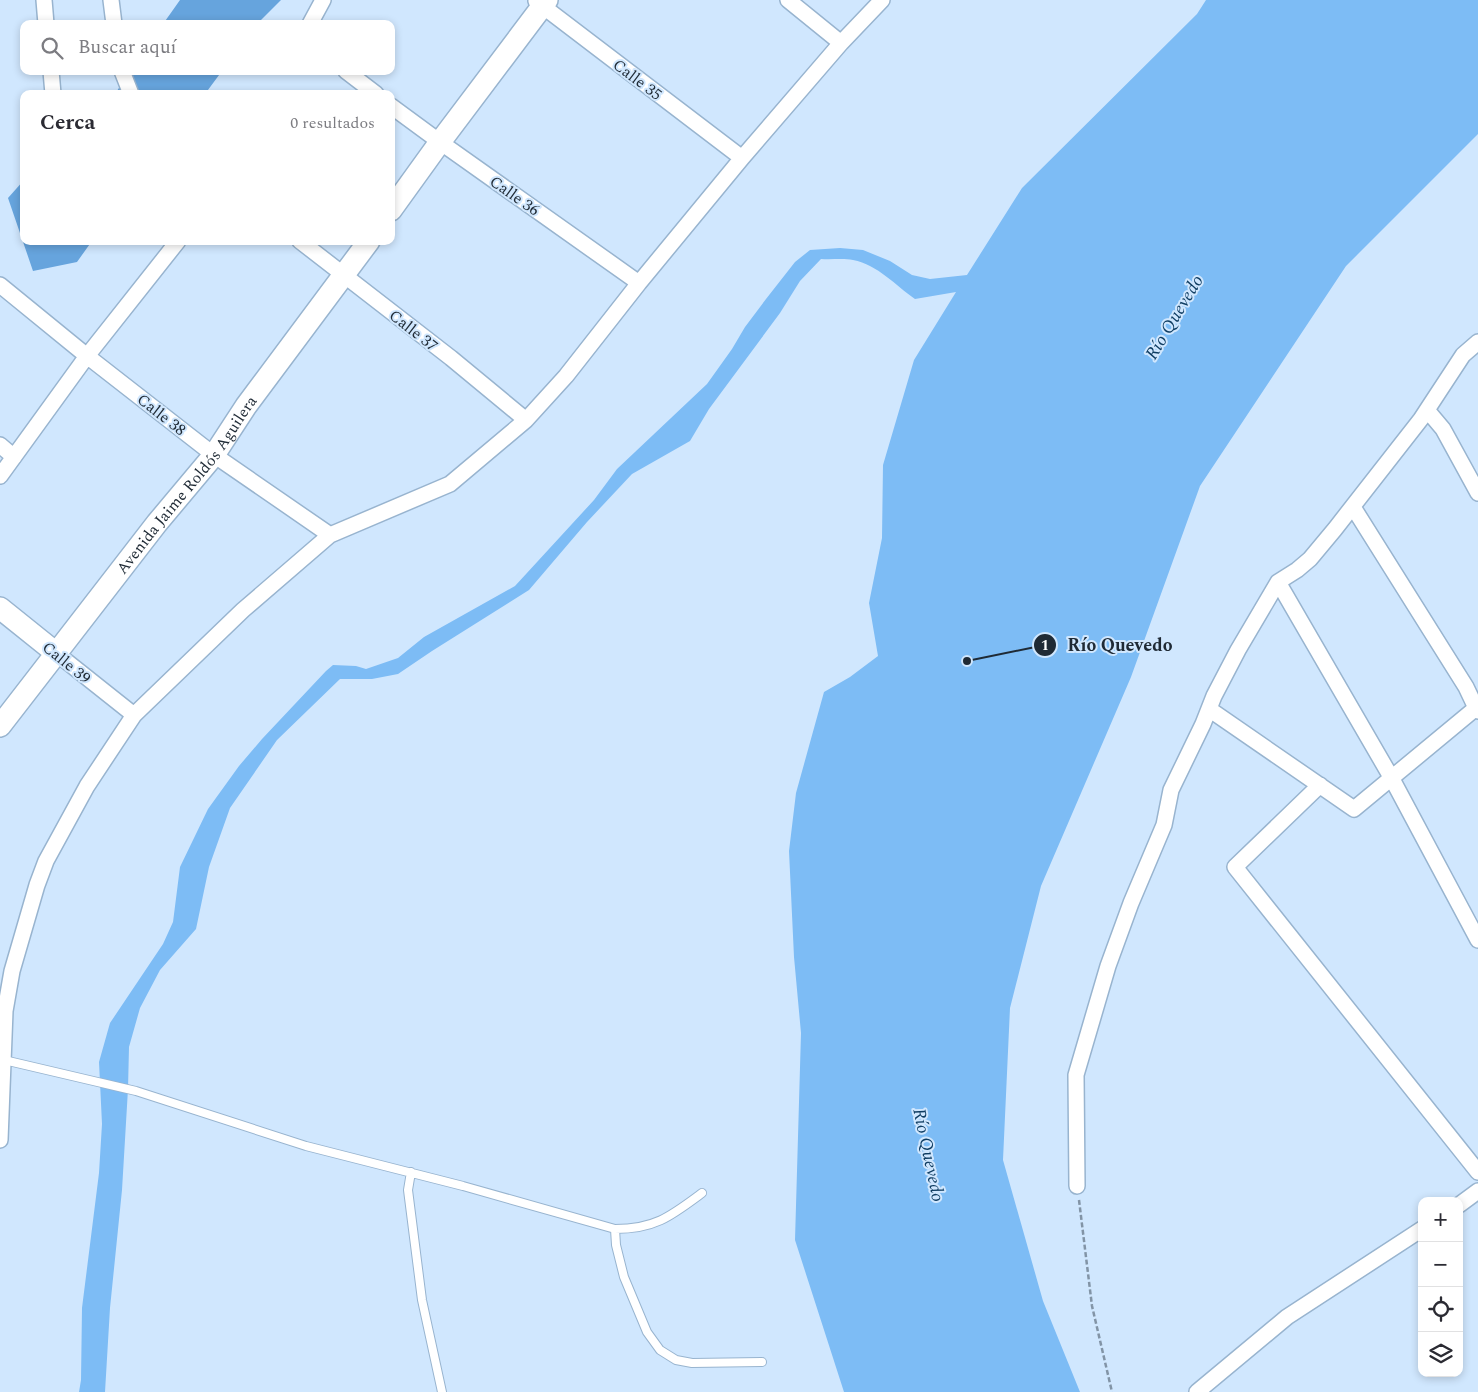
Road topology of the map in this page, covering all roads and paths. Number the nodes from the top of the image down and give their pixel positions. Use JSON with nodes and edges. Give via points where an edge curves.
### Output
{"nodes":[{"id":1,"x":44,"y":0,"type":"edge"},
{"id":2,"x":111,"y":0,"type":"edge"},
{"id":3,"x":323,"y":0,"type":"edge"},
{"id":4,"x":788,"y":0,"type":"edge"},
{"id":5,"x":882,"y":0,"type":"edge"},
{"id":6,"x":541,"y":2,"type":"edge"},
{"id":7,"x":46,"y":20,"type":"edge"},
{"id":8,"x":114,"y":20,"type":"edge"},
{"id":9,"x":312,"y":20,"type":"edge"},
{"id":10,"x":841,"y":42,"type":"junction"},
{"id":11,"x":51,"y":75,"type":"edge"},
{"id":12,"x":124,"y":75,"type":"edge"},
{"id":13,"x":351,"y":75,"type":"edge"},
{"id":14,"x":53,"y":90,"type":"edge"},
{"id":15,"x":129,"y":90,"type":"edge"},
{"id":16,"x":371,"y":90,"type":"edge"},
{"id":17,"x":395,"y":109,"type":"edge"},
{"id":18,"x":440,"y":142,"type":"junction"},
{"id":19,"x":742,"y":158,"type":"junction"},
{"id":20,"x":395,"y":204,"type":"edge"},
{"id":21,"x":175,"y":245,"type":"edge"},
{"id":22,"x":305,"y":245,"type":"edge"},
{"id":23,"x":366,"y":245,"type":"edge"},
{"id":24,"x":345,"y":275,"type":"junction"},
{"id":25,"x":639,"y":283,"type":"junction"},
{"id":26,"x":0,"y":285,"type":"edge"},
{"id":27,"x":1478,"y":342,"type":"edge"},
{"id":28,"x":87,"y":356,"type":"junction"},
{"id":29,"x":1426,"y":410,"type":"junction"},
{"id":30,"x":526,"y":420,"type":"junction"},
{"id":31,"x":0,"y":445,"type":"edge"},
{"id":32,"x":214,"y":455,"type":"junction"},
{"id":33,"x":14,"y":456,"type":"junction"},
{"id":34,"x":0,"y":476,"type":"edge"},
{"id":35,"x":1478,"y":493,"type":"edge"},
{"id":36,"x":1353,"y":507,"type":"junction"},
{"id":37,"x":330,"y":535,"type":"junction"},
{"id":38,"x":1278,"y":582,"type":"junction"},
{"id":39,"x":0,"y":608,"type":"edge"},
{"id":40,"x":56,"y":653,"type":"junction"},
{"id":41,"x":1478,"y":709,"type":"edge"},
{"id":42,"x":1209,"y":710,"type":"junction"},
{"id":43,"x":134,"y":716,"type":"junction"},
{"id":44,"x":0,"y":726,"type":"edge"},
{"id":45,"x":1391,"y":778,"type":"junction"},
{"id":46,"x":1320,"y":785,"type":"junction"},
{"id":47,"x":1478,"y":940,"type":"edge"},
{"id":48,"x":2,"y":1059,"type":"edge"},
{"id":49,"x":0,"y":1140,"type":"edge"},
{"id":50,"x":411,"y":1172,"type":"junction"},
{"id":51,"x":1478,"y":1172,"type":"edge"},
{"id":52,"x":1077,"y":1186,"type":"joint"},
{"id":53,"x":1478,"y":1191,"type":"edge"},
{"id":54,"x":702,"y":1193,"type":"dead end"},
{"id":55,"x":1463,"y":1202,"type":"edge"},
{"id":56,"x":614,"y":1229,"type":"junction"},
{"id":57,"x":1418,"y":1232,"type":"edge"},
{"id":58,"x":762,"y":1362,"type":"dead end"},
{"id":59,"x":442,"y":1392,"type":"edge"},
{"id":60,"x":1112,"y":1392,"type":"edge"},
{"id":61,"x":1197,"y":1392,"type":"edge"}],
"edges":[{"from":1,"to":7,"type":"street"},
{"from":2,"to":8,"type":"street"},
{"from":3,"to":9,"type":"street"},
{"from":4,"to":10,"type":"street"},
{"from":5,"to":10,"type":"street"},
{"from":6,"to":18,"type":"main road"},
{"from":6,"to":19,"type":"street","name":"Calle 35"},
{"from":10,"to":19,"type":"street"},
{"from":11,"to":14,"type":"street"},
{"from":12,"to":15,"type":"street"},
{"from":13,"to":16,"type":"street"},
{"from":17,"to":18,"type":"street","name":"Calle 36"},
{"from":18,"to":20,"type":"main road"},
{"from":18,"to":25,"type":"street","name":"Calle 36"},
{"from":19,"to":25,"type":"street"},
{"from":21,"to":28,"type":"street"},
{"from":22,"to":24,"type":"street","name":"Calle 37"},
{"from":23,"to":24,"type":"main road","name":"Avenida Jaime Roldós Aguilera"},
{"from":24,"to":30,"type":"street","name":"Calle 37"},
{"from":24,"to":32,"type":"main road","name":"Avenida Jaime Roldós Aguilera","via":[[246,406]]},
{"from":25,"to":30,"type":"street","via":[[566,376]]},
{"from":26,"to":28,"type":"street","name":"Calle 38"},
{"from":27,"to":29,"type":"street","via":[[1464,355]]},
{"from":28,"to":32,"type":"street","name":"Calle 38"},
{"from":28,"to":33,"type":"street"},
{"from":29,"to":35,"type":"street","via":[[1443,429]]},
{"from":29,"to":36,"type":"street"},
{"from":30,"to":37,"type":"street","via":[[450,484]]},
{"from":31,"to":33,"type":"street"},
{"from":32,"to":37,"type":"street","name":"Calle 38"},
{"from":32,"to":40,"type":"main road","name":"Avenida Jaime Roldós Aguilera"},
{"from":33,"to":34,"type":"street"},
{"from":36,"to":38,"type":"street","via":[[1310,558]]},
{"from":36,"to":41,"type":"street"},
{"from":37,"to":43,"type":"street","via":[[243,610]]},
{"from":38,"to":42,"type":"street","via":[[1238,650]]},
{"from":38,"to":45,"type":"street"},
{"from":39,"to":40,"type":"main road","name":"Calle 39"},
{"from":40,"to":43,"type":"street","name":"Calle 39"},
{"from":40,"to":44,"type":"main road","name":"Avenida Jaime Roldós Aguilera"},
{"from":41,"to":45,"type":"street"},
{"from":42,"to":46,"type":"street"},
{"from":42,"to":52,"type":"street","via":[[1171,790],[1164,825],[1130,903],[1076,1075]]},
{"from":43,"to":48,"type":"street","via":[[86,786],[46,861],[12,970]]},
{"from":45,"to":46,"type":"street","via":[[1354,809]]},
{"from":45,"to":47,"type":"street"},
{"from":46,"to":51,"type":"street","via":[[1235,867]]},
{"from":48,"to":49,"type":"street"},
{"from":48,"to":50,"type":"lane","via":[[136,1091],[306,1146]]},
{"from":50,"to":56,"type":"lane"},
{"from":50,"to":59,"type":"lane","via":[[408,1190],[422,1300]]},
{"from":52,"to":60,"type":"path","via":[[1092,1306]]},
{"from":53,"to":55,"type":"street"},
{"from":54,"to":56,"type":"lane","via":[[656,1223],[634,1229]]},
{"from":56,"to":58,"type":"lane","via":[[624,1278],[647,1332],[660,1350],[676,1360],[692,1363]]},
{"from":57,"to":61,"type":"street","via":[[1286,1316]]}]}
